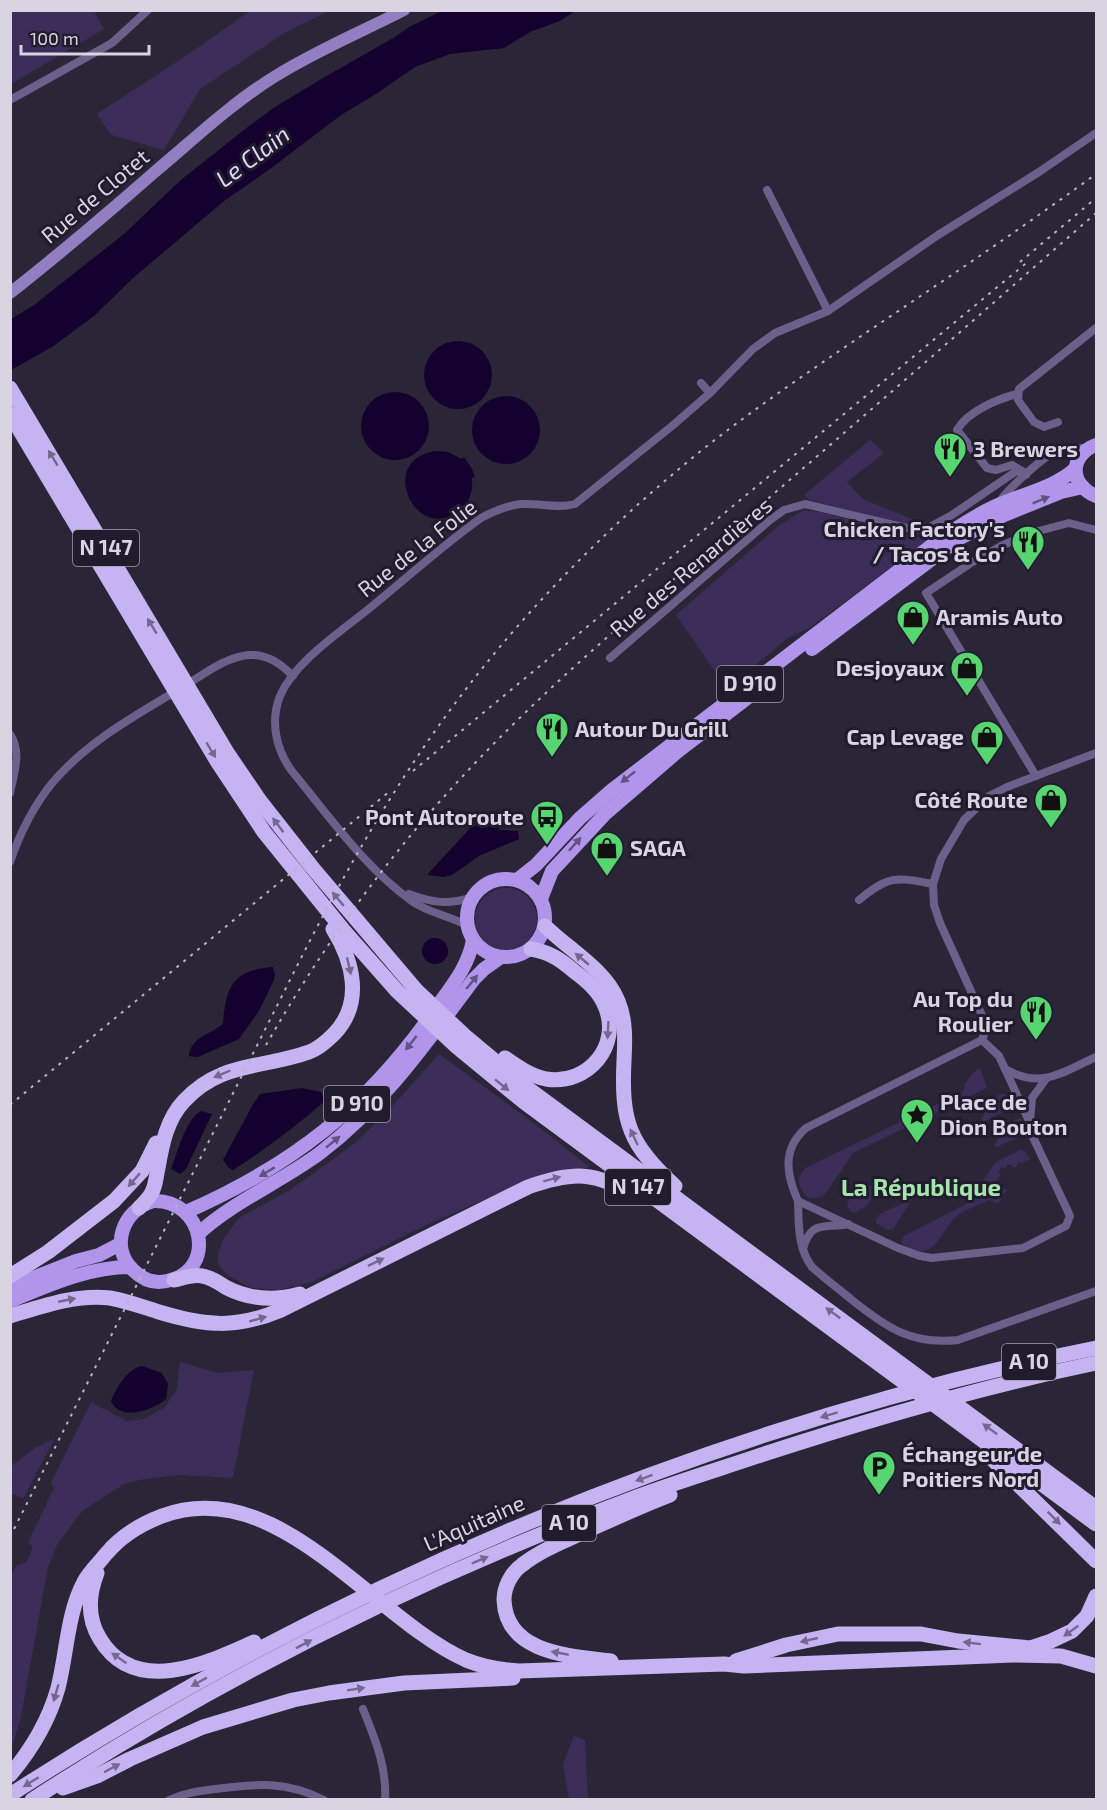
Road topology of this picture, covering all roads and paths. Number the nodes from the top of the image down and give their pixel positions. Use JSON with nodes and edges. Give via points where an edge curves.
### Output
{"nodes":[{"id":1,"x":148,"y":10,"type":"edge"},
{"id":2,"x":404,"y":10,"type":"edge"},
{"id":3,"x":10,"y":100,"type":"edge"},
{"id":4,"x":1096,"y":133,"type":"edge"},
{"id":5,"x":767,"y":190,"type":"dead end"},
{"id":6,"x":10,"y":293,"type":"edge"},
{"id":7,"x":828,"y":311,"type":"junction"},
{"id":8,"x":1096,"y":328,"type":"edge"},
{"id":9,"x":701,"y":383,"type":"dead end"},
{"id":10,"x":10,"y":388,"type":"edge"},
{"id":11,"x":710,"y":393,"type":"junction"},
{"id":12,"x":1017,"y":394,"type":"junction"},
{"id":13,"x":19,"y":420,"type":"edge"},
{"id":14,"x":1058,"y":422,"type":"dead end"},
{"id":15,"x":1092,"y":446,"type":"edge"},
{"id":16,"x":1076,"y":469,"type":"junction"},
{"id":17,"x":1024,"y":473,"type":"junction"},
{"id":18,"x":1083,"y":487,"type":"junction"},
{"id":19,"x":1096,"y":496,"type":"edge"},
{"id":20,"x":996,"y":506,"type":"junction"},
{"id":21,"x":1096,"y":530,"type":"edge"},
{"id":22,"x":610,"y":658,"type":"dead end"},
{"id":23,"x":293,"y":676,"type":"junction"},
{"id":24,"x":187,"y":696,"type":"junction"},
{"id":25,"x":10,"y":734,"type":"edge"},
{"id":26,"x":1096,"y":753,"type":"edge"},
{"id":27,"x":1036,"y":776,"type":"junction"},
{"id":28,"x":10,"y":793,"type":"edge"},
{"id":29,"x":11,"y":856,"type":"edge"},
{"id":30,"x":300,"y":878,"type":"junction"},
{"id":31,"x":517,"y":880,"type":"junction"},
{"id":32,"x":933,"y":884,"type":"junction"},
{"id":33,"x":400,"y":891,"type":"junction"},
{"id":34,"x":473,"y":897,"type":"junction"},
{"id":35,"x":541,"y":899,"type":"junction"},
{"id":36,"x":859,"y":900,"type":"dead end"},
{"id":37,"x":468,"y":926,"type":"junction"},
{"id":38,"x":545,"y":926,"type":"junction"},
{"id":39,"x":473,"y":940,"type":"junction"},
{"id":40,"x":531,"y":949,"type":"junction"},
{"id":41,"x":501,"y":957,"type":"junction"},
{"id":42,"x":413,"y":997,"type":"junction"},
{"id":43,"x":463,"y":1040,"type":"junction"},
{"id":44,"x":982,"y":1040,"type":"junction"},
{"id":45,"x":1096,"y":1057,"type":"edge"},
{"id":46,"x":1005,"y":1069,"type":"junction"},
{"id":47,"x":1046,"y":1078,"type":"junction"},
{"id":48,"x":1030,"y":1123,"type":"junction"},
{"id":49,"x":166,"y":1131,"type":"junction"},
{"id":50,"x":798,"y":1201,"type":"junction"},
{"id":51,"x":139,"y":1208,"type":"junction"},
{"id":52,"x":186,"y":1212,"type":"junction"},
{"id":53,"x":848,"y":1224,"type":"junction"},
{"id":54,"x":198,"y":1234,"type":"junction"},
{"id":55,"x":120,"y":1244,"type":"junction"},
{"id":56,"x":803,"y":1249,"type":"junction"},
{"id":57,"x":130,"y":1267,"type":"junction"},
{"id":58,"x":10,"y":1276,"type":"edge"},
{"id":59,"x":174,"y":1280,"type":"junction"},
{"id":60,"x":10,"y":1287,"type":"edge"},
{"id":61,"x":323,"y":1288,"type":"junction"},
{"id":62,"x":800,"y":1289,"type":"junction"},
{"id":63,"x":1096,"y":1291,"type":"edge"},
{"id":64,"x":10,"y":1301,"type":"edge"},
{"id":65,"x":10,"y":1316,"type":"edge"},
{"id":66,"x":828,"y":1328,"type":"junction"},
{"id":67,"x":1096,"y":1348,"type":"edge"},
{"id":68,"x":1096,"y":1364,"type":"edge"},
{"id":69,"x":905,"y":1414,"type":"junction"},
{"id":70,"x":1096,"y":1508,"type":"edge"},
{"id":71,"x":1096,"y":1524,"type":"edge"},
{"id":72,"x":1084,"y":1550,"type":"junction"},
{"id":73,"x":458,"y":1553,"type":"junction"},
{"id":74,"x":101,"y":1560,"type":"junction"},
{"id":75,"x":1096,"y":1561,"type":"edge"},
{"id":76,"x":1096,"y":1574,"type":"edge"},
{"id":77,"x":1096,"y":1596,"type":"edge"},
{"id":78,"x":1035,"y":1651,"type":"junction"},
{"id":79,"x":724,"y":1664,"type":"junction"},
{"id":80,"x":660,"y":1666,"type":"junction"},
{"id":81,"x":1096,"y":1666,"type":"edge"},
{"id":82,"x":591,"y":1669,"type":"junction"},
{"id":83,"x":363,"y":1709,"type":"dead end"},
{"id":84,"x":10,"y":1775,"type":"edge"},
{"id":85,"x":10,"y":1795,"type":"edge"},
{"id":86,"x":35,"y":1798,"type":"edge"},
{"id":87,"x":169,"y":1800,"type":"edge"},
{"id":88,"x":324,"y":1800,"type":"edge"},
{"id":89,"x":385,"y":1800,"type":"edge"}],
"edges":[{"from":1,"to":3,"type":"street","via":[[112,43]]},
{"from":2,"to":6,"type":"main road","name":"Rue de Clotet","via":[[274,77],[205,129]]},
{"from":4,"to":7,"type":"street","name":"Rue de la Folie"},
{"from":5,"to":7,"type":"street"},
{"from":7,"to":11,"type":"street","name":"Rue de la Folie","via":[[775,333],[753,349]]},
{"from":8,"to":12,"type":"street"},
{"from":9,"to":11,"type":"street"},
{"from":10,"to":13,"type":"highway","number":"N 147"},
{"from":11,"to":23,"type":"street","name":"Rue de la Folie","via":[[575,504],[521,504],[481,518],[318,651]]},
{"from":12,"to":14,"type":"street","via":[[1039,426]]},
{"from":12,"to":17,"type":"street","via":[[1005,396],[963,420],[957,430],[987,468],[996,470],[1012,465]]},
{"from":13,"to":24,"type":"highway","number":"N 147"},
{"from":15,"to":16,"type":"main road","via":[[1080,457]]},
{"from":15,"to":17,"type":"street","name":"Rue des Renardières","via":[[1058,450]]},
{"from":16,"to":18,"type":"main road"},
{"from":16,"to":20,"type":"main road","number":"D 910"},
{"from":17,"to":20,"type":"street","name":"Rue des Renardières"},
{"from":17,"to":22,"type":"street","name":"Rue des Renardières","via":[[1011,474],[926,529],[906,529],[805,504],[784,510]]},
{"from":18,"to":19,"type":"main road"},
{"from":35,"to":18,"type":"main road","number":"D 910","one_way":true,"via":[[552,871],[598,820],[677,752],[767,683],[960,538],[1004,515]]},
{"from":20,"to":31,"type":"main road","number":"D 910","one_way":true,"via":[[940,539],[669,745],[593,806]]},
{"from":21,"to":27,"type":"street","via":[[1069,523],[1031,533],[971,563],[926,593]]},
{"from":23,"to":29,"type":"street","via":[[268,657],[239,657],[126,722],[53,783],[35,807]]},
{"from":23,"to":33,"type":"street","name":"Rue de la Folie","via":[[277,704],[278,742],[285,762],[380,876]]},
{"from":24,"to":30,"type":"highway","number":"N 147","one_way":true,"via":[[233,786]]},
{"from":42,"to":24,"type":"highway","number":"N 147","one_way":true,"via":[[295,847]]},
{"from":25,"to":28,"type":"street","via":[[17,758]]},
{"from":26,"to":27,"type":"street"},
{"from":27,"to":32,"type":"street","via":[[989,796],[973,809],[955,832]]},
{"from":30,"to":42,"type":"highway","number":"N 147","via":[[371,962]]},
{"from":30,"to":49,"type":"highway","one_way":true,"via":[[308,897],[343,946],[350,965],[352,998],[347,1015],[327,1041],[311,1052],[212,1078],[182,1103]]},
{"from":31,"to":34,"type":"main road","via":[[496,880],[480,888]]},
{"from":31,"to":35,"type":"main road"},
{"from":32,"to":36,"type":"street","via":[[905,879],[884,881]]},
{"from":32,"to":44,"type":"street","via":[[939,923],[985,1022]]},
{"from":33,"to":34,"type":"street","name":"Rue de la Folie","via":[[440,903]]},
{"from":33,"to":37,"type":"street","name":"Rue de la Folie","via":[[422,907]]},
{"from":34,"to":37,"type":"main road","via":[[468,908]]},
{"from":35,"to":38,"type":"main road"},
{"from":37,"to":39,"type":"main road"},
{"from":38,"to":40,"type":"main road"},
{"from":62,"to":38,"type":"highway","one_way":true,"via":[[659,1172],[641,1152],[625,1110],[625,1034],[619,1002],[603,979]]},
{"from":39,"to":41,"type":"main road","via":[[485,951]]},
{"from":39,"to":52,"type":"main road","number":"D 910","one_way":true,"via":[[462,972],[423,1028],[349,1112],[292,1156]]},
{"from":40,"to":41,"type":"main road"},
{"from":40,"to":43,"type":"highway","number":"N 147","one_way":true,"via":[[558,957],[602,998],[609,1027],[607,1044],[598,1059],[575,1077],[547,1079],[530,1074],[483,1043]]},
{"from":54,"to":41,"type":"main road","number":"D 910","one_way":true,"via":[[218,1216],[319,1154],[357,1122],[387,1093],[474,979]]},
{"from":42,"to":43,"type":"highway","number":"N 147"},
{"from":43,"to":62,"type":"highway","number":"N 147"},
{"from":43,"to":66,"type":"highway","number":"N 147","one_way":true,"via":[[524,1102]]},
{"from":44,"to":46,"type":"street","via":[[993,1048]]},
{"from":44,"to":50,"type":"street","via":[[798,1135],[788,1155],[788,1166]]},
{"from":45,"to":47,"type":"street"},
{"from":46,"to":47,"type":"street","via":[[1030,1080]]},
{"from":46,"to":48,"type":"street"},
{"from":47,"to":48,"type":"street","via":[[1032,1098]]},
{"from":48,"to":53,"type":"street","via":[[1070,1216],[1066,1226],[1023,1248],[932,1258],[898,1248]]},
{"from":49,"to":51,"type":"highway","via":[[154,1186]]},
{"from":49,"to":58,"type":"highway","one_way":true,"via":[[142,1171],[114,1201]]},
{"from":50,"to":53,"type":"street"},
{"from":50,"to":56,"type":"street","via":[[798,1231]]},
{"from":51,"to":52,"type":"main road","via":[[153,1201],[165,1201]]},
{"from":51,"to":55,"type":"main road","via":[[124,1226]]},
{"from":52,"to":54,"type":"main road"},
{"from":53,"to":56,"type":"street","via":[[818,1227],[809,1234]]},
{"from":54,"to":59,"type":"main road","via":[[195,1260]]},
{"from":55,"to":57,"type":"main road"},
{"from":55,"to":60,"type":"main road"},
{"from":56,"to":63,"type":"street","via":[[820,1274],[880,1322],[927,1341],[958,1340],[979,1334]]},
{"from":57,"to":59,"type":"main road","via":[[150,1281]]},
{"from":57,"to":64,"type":"main road","via":[[85,1273]]},
{"from":59,"to":61,"type":"highway","via":[[201,1275],[241,1294],[267,1299]]},
{"from":65,"to":61,"type":"highway","one_way":true,"via":[[60,1301],[97,1297],[121,1300],[195,1322],[234,1324],[265,1317]]},
{"from":61,"to":66,"type":"highway","one_way":true,"via":[[528,1187],[579,1175],[620,1187],[785,1303]]},
{"from":70,"to":62,"type":"highway","number":"N 147","one_way":true},
{"from":66,"to":71,"type":"highway","number":"N 147"},
{"from":66,"to":72,"type":"highway","one_way":true,"via":[[860,1358],[979,1447]]},
{"from":67,"to":73,"type":"highway","name":"L'Aquitaine","number":"A 10","one_way":true,"via":[[885,1398],[681,1464]]},
{"from":68,"to":69,"type":"highway","number":"A 10"},
{"from":80,"to":69,"type":"highway","one_way":true,"via":[[554,1652],[522,1639],[510,1625],[505,1606],[506,1588],[513,1572],[561,1543],[667,1496]]},
{"from":86,"to":69,"type":"highway","name":"L'Aquitaine","number":"A 10","one_way":true,"via":[[252,1671],[466,1566],[643,1494],[819,1436]]},
{"from":72,"to":75,"type":"highway"},
{"from":72,"to":76,"type":"highway"},
{"from":73,"to":74,"type":"highway","one_way":true,"via":[[224,1655],[191,1667],[163,1671],[125,1663],[109,1651],[97,1634],[90,1616],[90,1596]]},
{"from":73,"to":85,"type":"highway","name":"L'Aquitaine","number":"A 10","one_way":true,"via":[[244,1658]]},
{"from":74,"to":82,"type":"highway","via":[[121,1539],[171,1513],[213,1509],[244,1515],[276,1527],[313,1551],[454,1654],[481,1665],[519,1671]]},
{"from":74,"to":84,"type":"highway","one_way":true,"via":[[84,1581],[78,1596],[58,1688],[47,1718]]},
{"from":77,"to":78,"type":"highway","one_way":true,"via":[[1087,1616],[1072,1631]]},
{"from":78,"to":79,"type":"highway"},
{"from":78,"to":79,"type":"highway","one_way":true,"via":[[921,1634],[838,1634]]},
{"from":78,"to":81,"type":"highway"},
{"from":79,"to":80,"type":"highway"},
{"from":80,"to":82,"type":"highway"},
{"from":86,"to":82,"type":"highway","one_way":true,"via":[[97,1776],[203,1727],[293,1700],[404,1683],[519,1678]]},
{"from":83,"to":89,"type":"street","via":[[381,1756]]},
{"from":87,"to":88,"type":"street","via":[[204,1790],[274,1784]]}]}
